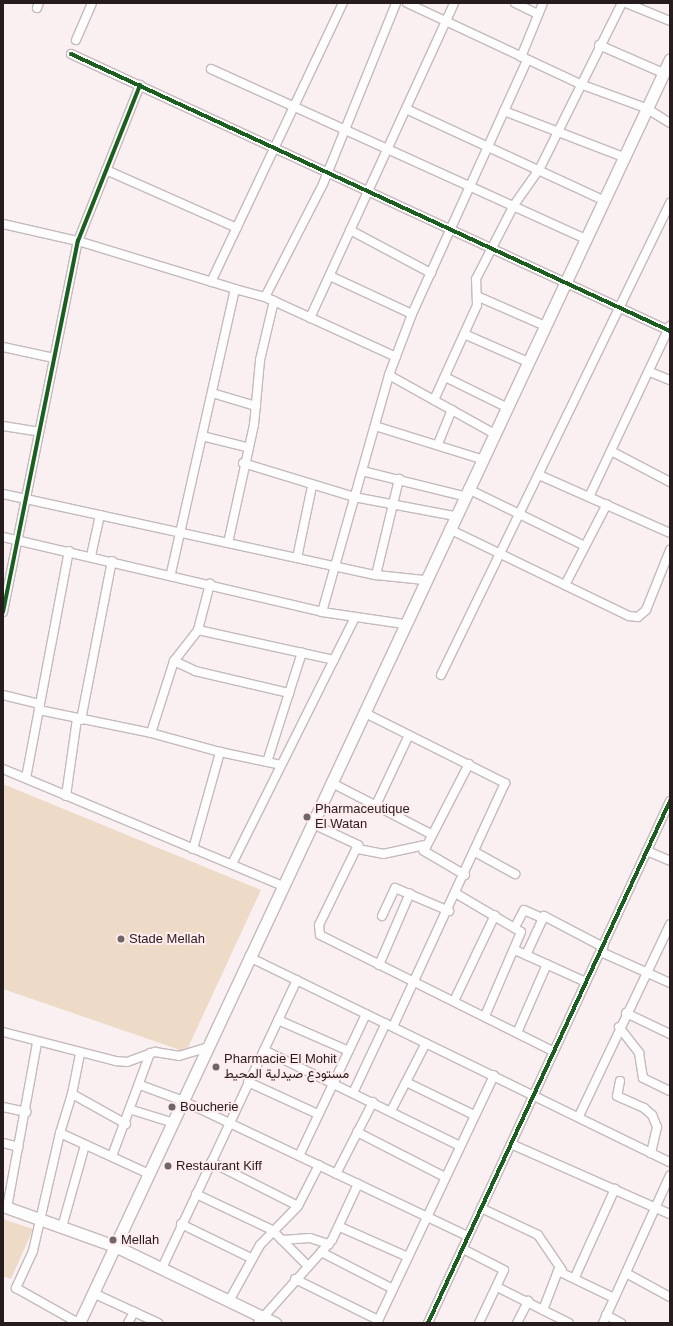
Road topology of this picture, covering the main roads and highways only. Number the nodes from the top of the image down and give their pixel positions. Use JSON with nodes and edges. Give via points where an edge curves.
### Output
{"nodes":[{"id":1,"x":670,"y":60,"type":"edge"},
{"id":2,"x":5,"y":1207,"type":"edge"},
{"id":3,"x":115,"y":1246,"type":"junction"},
{"id":4,"x":259,"y":1320,"type":"edge"},
{"id":5,"x":79,"y":1323,"type":"edge"},
{"id":6,"x":275,"y":1323,"type":"edge"}],
"edges":[{"from":1,"to":3,"type":"main road","via":[[424,580],[313,824],[146,1173]]},
{"from":2,"to":3,"type":"main road"},
{"from":3,"to":4,"type":"main road","via":[[229,1301]]},
{"from":3,"to":5,"type":"main road"},
{"from":4,"to":6,"type":"main road"}]}
